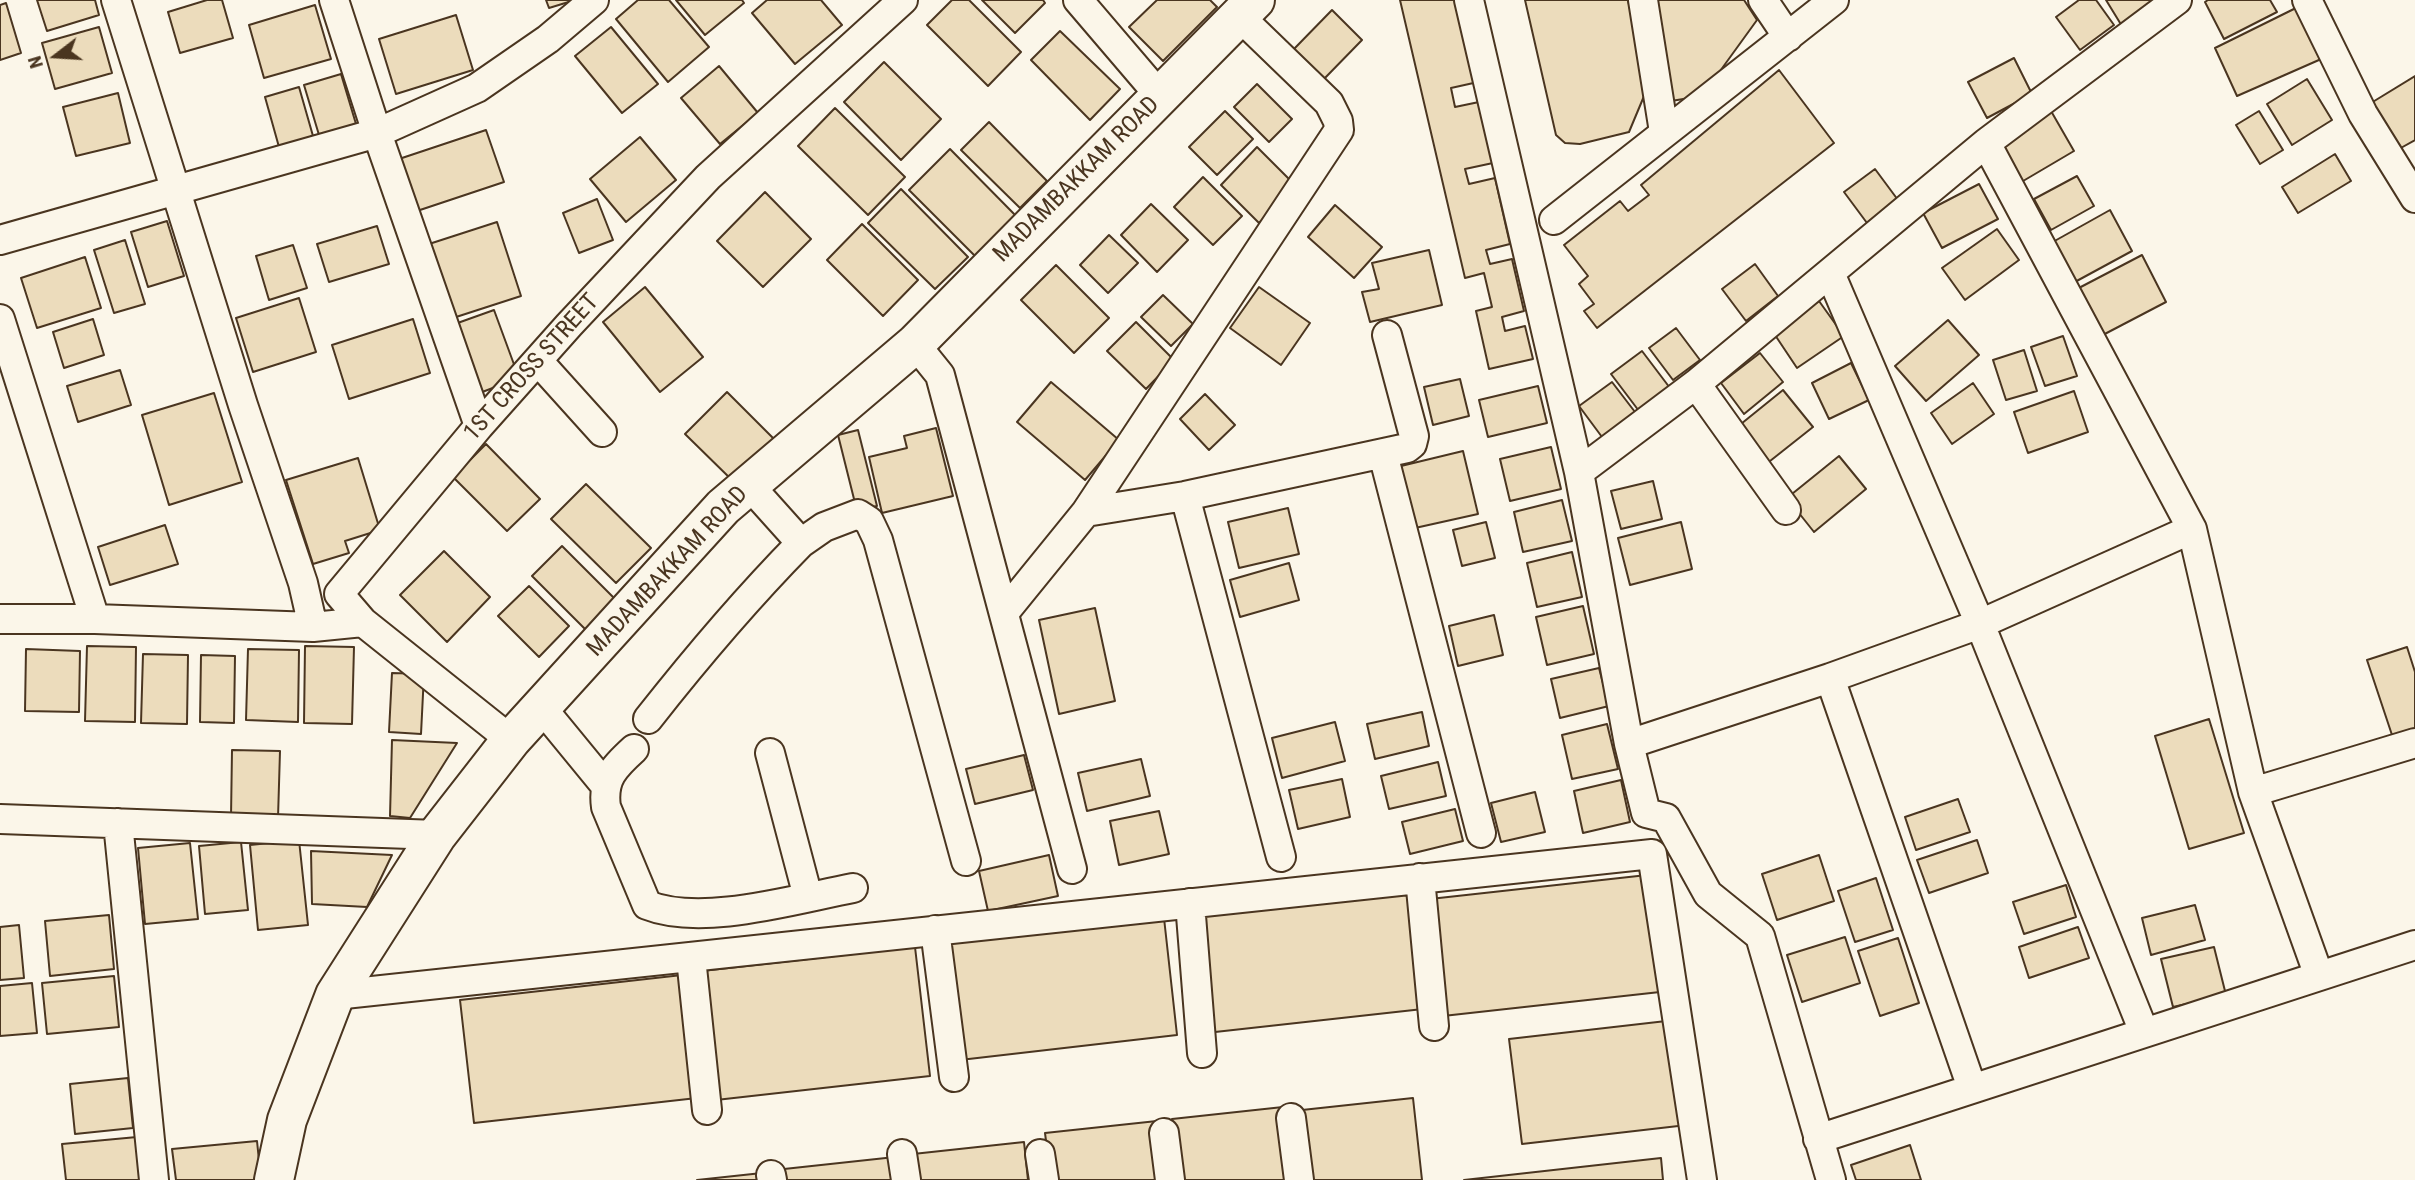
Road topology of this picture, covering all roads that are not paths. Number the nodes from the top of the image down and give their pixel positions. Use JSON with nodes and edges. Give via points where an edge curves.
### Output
{"nodes":[{"id":1,"x":116,"y":0,"type":"edge"},
{"id":2,"x":334,"y":0,"type":"edge"},
{"id":3,"x":594,"y":0,"type":"edge"},
{"id":4,"x":903,"y":0,"type":"edge"},
{"id":5,"x":1078,"y":0,"type":"edge"},
{"id":6,"x":1469,"y":0,"type":"edge"},
{"id":7,"x":1643,"y":0,"type":"edge"},
{"id":8,"x":1763,"y":0,"type":"edge"},
{"id":9,"x":1834,"y":0,"type":"edge"},
{"id":10,"x":2177,"y":0,"type":"edge"},
{"id":11,"x":2308,"y":0,"type":"edge"},
{"id":12,"x":1247,"y":8,"type":"edge"},
{"id":13,"x":1788,"y":37,"type":"junction"},
{"id":14,"x":1160,"y":96,"type":"junction"},
{"id":15,"x":1664,"y":132,"type":"junction"},
{"id":16,"x":377,"y":133,"type":"junction"},
{"id":17,"x":1986,"y":143,"type":"junction"},
{"id":18,"x":176,"y":190,"type":"junction"},
{"id":19,"x":2415,"y":198,"type":"edge"},
{"id":20,"x":1555,"y":220,"type":"dead end"},
{"id":21,"x":0,"y":240,"type":"edge"},
{"id":22,"x":1829,"y":273,"type":"junction"},
{"id":23,"x":0,"y":318,"type":"edge"},
{"id":24,"x":1387,"y":335,"type":"dead end"},
{"id":25,"x":915,"y":344,"type":"junction"},
{"id":26,"x":537,"y":361,"type":"junction"},
{"id":27,"x":1696,"y":384,"type":"junction"},
{"id":28,"x":479,"y":426,"type":"junction"},
{"id":29,"x":602,"y":432,"type":"dead end"},
{"id":30,"x":1383,"y":454,"type":"junction"},
{"id":31,"x":1579,"y":472,"type":"junction"},
{"id":32,"x":749,"y":485,"type":"junction"},
{"id":33,"x":1185,"y":496,"type":"junction"},
{"id":34,"x":1786,"y":510,"type":"dead end"},
{"id":35,"x":1086,"y":512,"type":"junction"},
{"id":36,"x":2193,"y":528,"type":"junction"},
{"id":37,"x":801,"y":543,"type":"junction"},
{"id":38,"x":303,"y":583,"type":"junction"},
{"id":39,"x":339,"y":594,"type":"junction"},
{"id":40,"x":1004,"y":612,"type":"junction"},
{"id":41,"x":0,"y":619,"type":"edge"},
{"id":42,"x":95,"y":619,"type":"junction"},
{"id":43,"x":363,"y":622,"type":"junction"},
{"id":44,"x":1980,"y":624,"type":"junction"},
{"id":45,"x":313,"y":627,"type":"junction"},
{"id":46,"x":1830,"y":678,"type":"junction"},
{"id":47,"x":541,"y":707,"type":"junction"},
{"id":48,"x":648,"y":719,"type":"dead end"},
{"id":49,"x":511,"y":740,"type":"junction"},
{"id":50,"x":2415,"y":743,"type":"edge"},
{"id":51,"x":1629,"y":744,"type":"junction"},
{"id":52,"x":634,"y":749,"type":"dead end"},
{"id":53,"x":770,"y":753,"type":"dead end"},
{"id":54,"x":605,"y":785,"type":"junction"},
{"id":55,"x":2253,"y":792,"type":"junction"},
{"id":56,"x":0,"y":819,"type":"edge"},
{"id":57,"x":118,"y":823,"type":"junction"},
{"id":58,"x":1481,"y":833,"type":"dead end"},
{"id":59,"x":437,"y":835,"type":"junction"},
{"id":60,"x":1281,"y":856,"type":"dead end"},
{"id":61,"x":966,"y":861,"type":"dead end"},
{"id":62,"x":1072,"y":869,"type":"dead end"},
{"id":63,"x":1420,"y":878,"type":"junction"},
{"id":64,"x":853,"y":888,"type":"dead end"},
{"id":65,"x":808,"y":897,"type":"junction"},
{"id":66,"x":1190,"y":903,"type":"junction"},
{"id":67,"x":935,"y":930,"type":"junction"},
{"id":68,"x":2415,"y":945,"type":"edge"},
{"id":69,"x":691,"y":958,"type":"junction"},
{"id":70,"x":2319,"y":976,"type":"junction"},
{"id":71,"x":335,"y":995,"type":"junction"},
{"id":72,"x":1434,"y":1026,"type":"dead end"},
{"id":73,"x":2144,"y":1032,"type":"junction"},
{"id":74,"x":1202,"y":1053,"type":"dead end"},
{"id":75,"x":954,"y":1077,"type":"dead end"},
{"id":76,"x":1972,"y":1088,"type":"junction"},
{"id":77,"x":707,"y":1110,"type":"dead end"},
{"id":78,"x":1291,"y":1118,"type":"dead end"},
{"id":79,"x":1164,"y":1133,"type":"dead end"},
{"id":80,"x":1818,"y":1139,"type":"junction"},
{"id":81,"x":154,"y":1180,"type":"edge"},
{"id":82,"x":274,"y":1180,"type":"edge"},
{"id":83,"x":1170,"y":1180,"type":"edge"},
{"id":84,"x":1299,"y":1180,"type":"edge"},
{"id":85,"x":1702,"y":1180,"type":"edge"},
{"id":86,"x":1831,"y":1180,"type":"edge"}],
"edges":[{"from":1,"to":18,"type":"street"},
{"from":2,"to":16,"type":"street"},
{"from":3,"to":16,"type":"street","via":[[477,88]]},
{"from":4,"to":26,"type":"street","name":"1ST CROSS STREET","via":[[708,177]]},
{"from":5,"to":14,"type":"street"},
{"from":6,"to":31,"type":"street"},
{"from":7,"to":15,"type":"street"},
{"from":8,"to":13,"type":"street"},
{"from":9,"to":13,"type":"street"},
{"from":10,"to":17,"type":"street"},
{"from":11,"to":19,"type":"street","via":[[2364,114]]},
{"from":12,"to":14,"type":"street","name":"MADAMBAKKAM ROAD"},
{"from":12,"to":35,"type":"street","via":[[1329,103],[1339,130]]},
{"from":13,"to":15,"type":"street"},
{"from":14,"to":25,"type":"street","name":"MADAMBAKKAM ROAD"},
{"from":15,"to":20,"type":"street"},
{"from":16,"to":18,"type":"street"},
{"from":16,"to":28,"type":"street"},
{"from":17,"to":22,"type":"street"},
{"from":17,"to":36,"type":"street"},
{"from":18,"to":21,"type":"street"},
{"from":18,"to":38,"type":"street"},
{"from":22,"to":27,"type":"street"},
{"from":22,"to":44,"type":"street"},
{"from":23,"to":42,"type":"street"},
{"from":24,"to":30,"type":"street","via":[[1414,436],[1407,448]]},
{"from":25,"to":32,"type":"street","name":"MADAMBAKKAM ROAD"},
{"from":25,"to":40,"type":"street","via":[[940,375]]},
{"from":26,"to":28,"type":"street","name":"1ST CROSS STREET"},
{"from":26,"to":29,"type":"street"},
{"from":27,"to":31,"type":"street"},
{"from":27,"to":34,"type":"street"},
{"from":28,"to":39,"type":"street","name":"1ST CROSS STREET"},
{"from":30,"to":33,"type":"street"},
{"from":30,"to":58,"type":"street"},
{"from":31,"to":51,"type":"street"},
{"from":32,"to":37,"type":"street"},
{"from":32,"to":47,"type":"street","name":"MADAMBAKKAM ROAD","via":[[723,507]]},
{"from":33,"to":35,"type":"street"},
{"from":33,"to":60,"type":"street"},
{"from":35,"to":40,"type":"street"},
{"from":36,"to":44,"type":"street"},
{"from":36,"to":55,"type":"street"},
{"from":37,"to":48,"type":"street","via":[[757,588]]},
{"from":37,"to":61,"type":"street","via":[[824,527],[858,514],[869,521]]},
{"from":38,"to":39,"type":"street"},
{"from":38,"to":45,"type":"street"},
{"from":39,"to":43,"type":"street"},
{"from":40,"to":62,"type":"street"},
{"from":41,"to":42,"type":"street"},
{"from":42,"to":45,"type":"street"},
{"from":43,"to":45,"type":"street"},
{"from":43,"to":49,"type":"street"},
{"from":44,"to":46,"type":"street"},
{"from":44,"to":73,"type":"street"},
{"from":46,"to":51,"type":"street"},
{"from":46,"to":76,"type":"street"},
{"from":47,"to":49,"type":"street","name":"MADAMBAKKAM ROAD"},
{"from":47,"to":54,"type":"street"},
{"from":49,"to":59,"type":"street","name":"MADAMBAKKAM ROAD"},
{"from":50,"to":55,"type":"street"},
{"from":51,"to":80,"type":"street","via":[[1646,813],[1666,818],[1708,894],[1760,936]]},
{"from":52,"to":54,"type":"street","via":[[617,764]]},
{"from":53,"to":65,"type":"street"},
{"from":54,"to":65,"type":"street","via":[[606,807],[647,905],[682,913],[732,911]]},
{"from":55,"to":70,"type":"street"},
{"from":56,"to":57,"type":"street"},
{"from":57,"to":59,"type":"street"},
{"from":57,"to":81,"type":"street"},
{"from":59,"to":71,"type":"street","name":"MADAMBAKKAM ROAD"},
{"from":63,"to":66,"type":"street"},
{"from":63,"to":72,"type":"street"},
{"from":63,"to":85,"type":"street","via":[[1652,854]]},
{"from":64,"to":65,"type":"street"},
{"from":66,"to":67,"type":"street"},
{"from":66,"to":74,"type":"street"},
{"from":67,"to":69,"type":"street"},
{"from":67,"to":75,"type":"street"},
{"from":68,"to":70,"type":"street"},
{"from":69,"to":71,"type":"street"},
{"from":69,"to":77,"type":"street"},
{"from":70,"to":73,"type":"street"},
{"from":71,"to":82,"type":"street","name":"MADAMBAKKAM ROAD","via":[[287,1120]]},
{"from":73,"to":76,"type":"street"},
{"from":76,"to":80,"type":"street"},
{"from":78,"to":84,"type":"street"},
{"from":79,"to":83,"type":"street"},
{"from":80,"to":86,"type":"street"}]}
